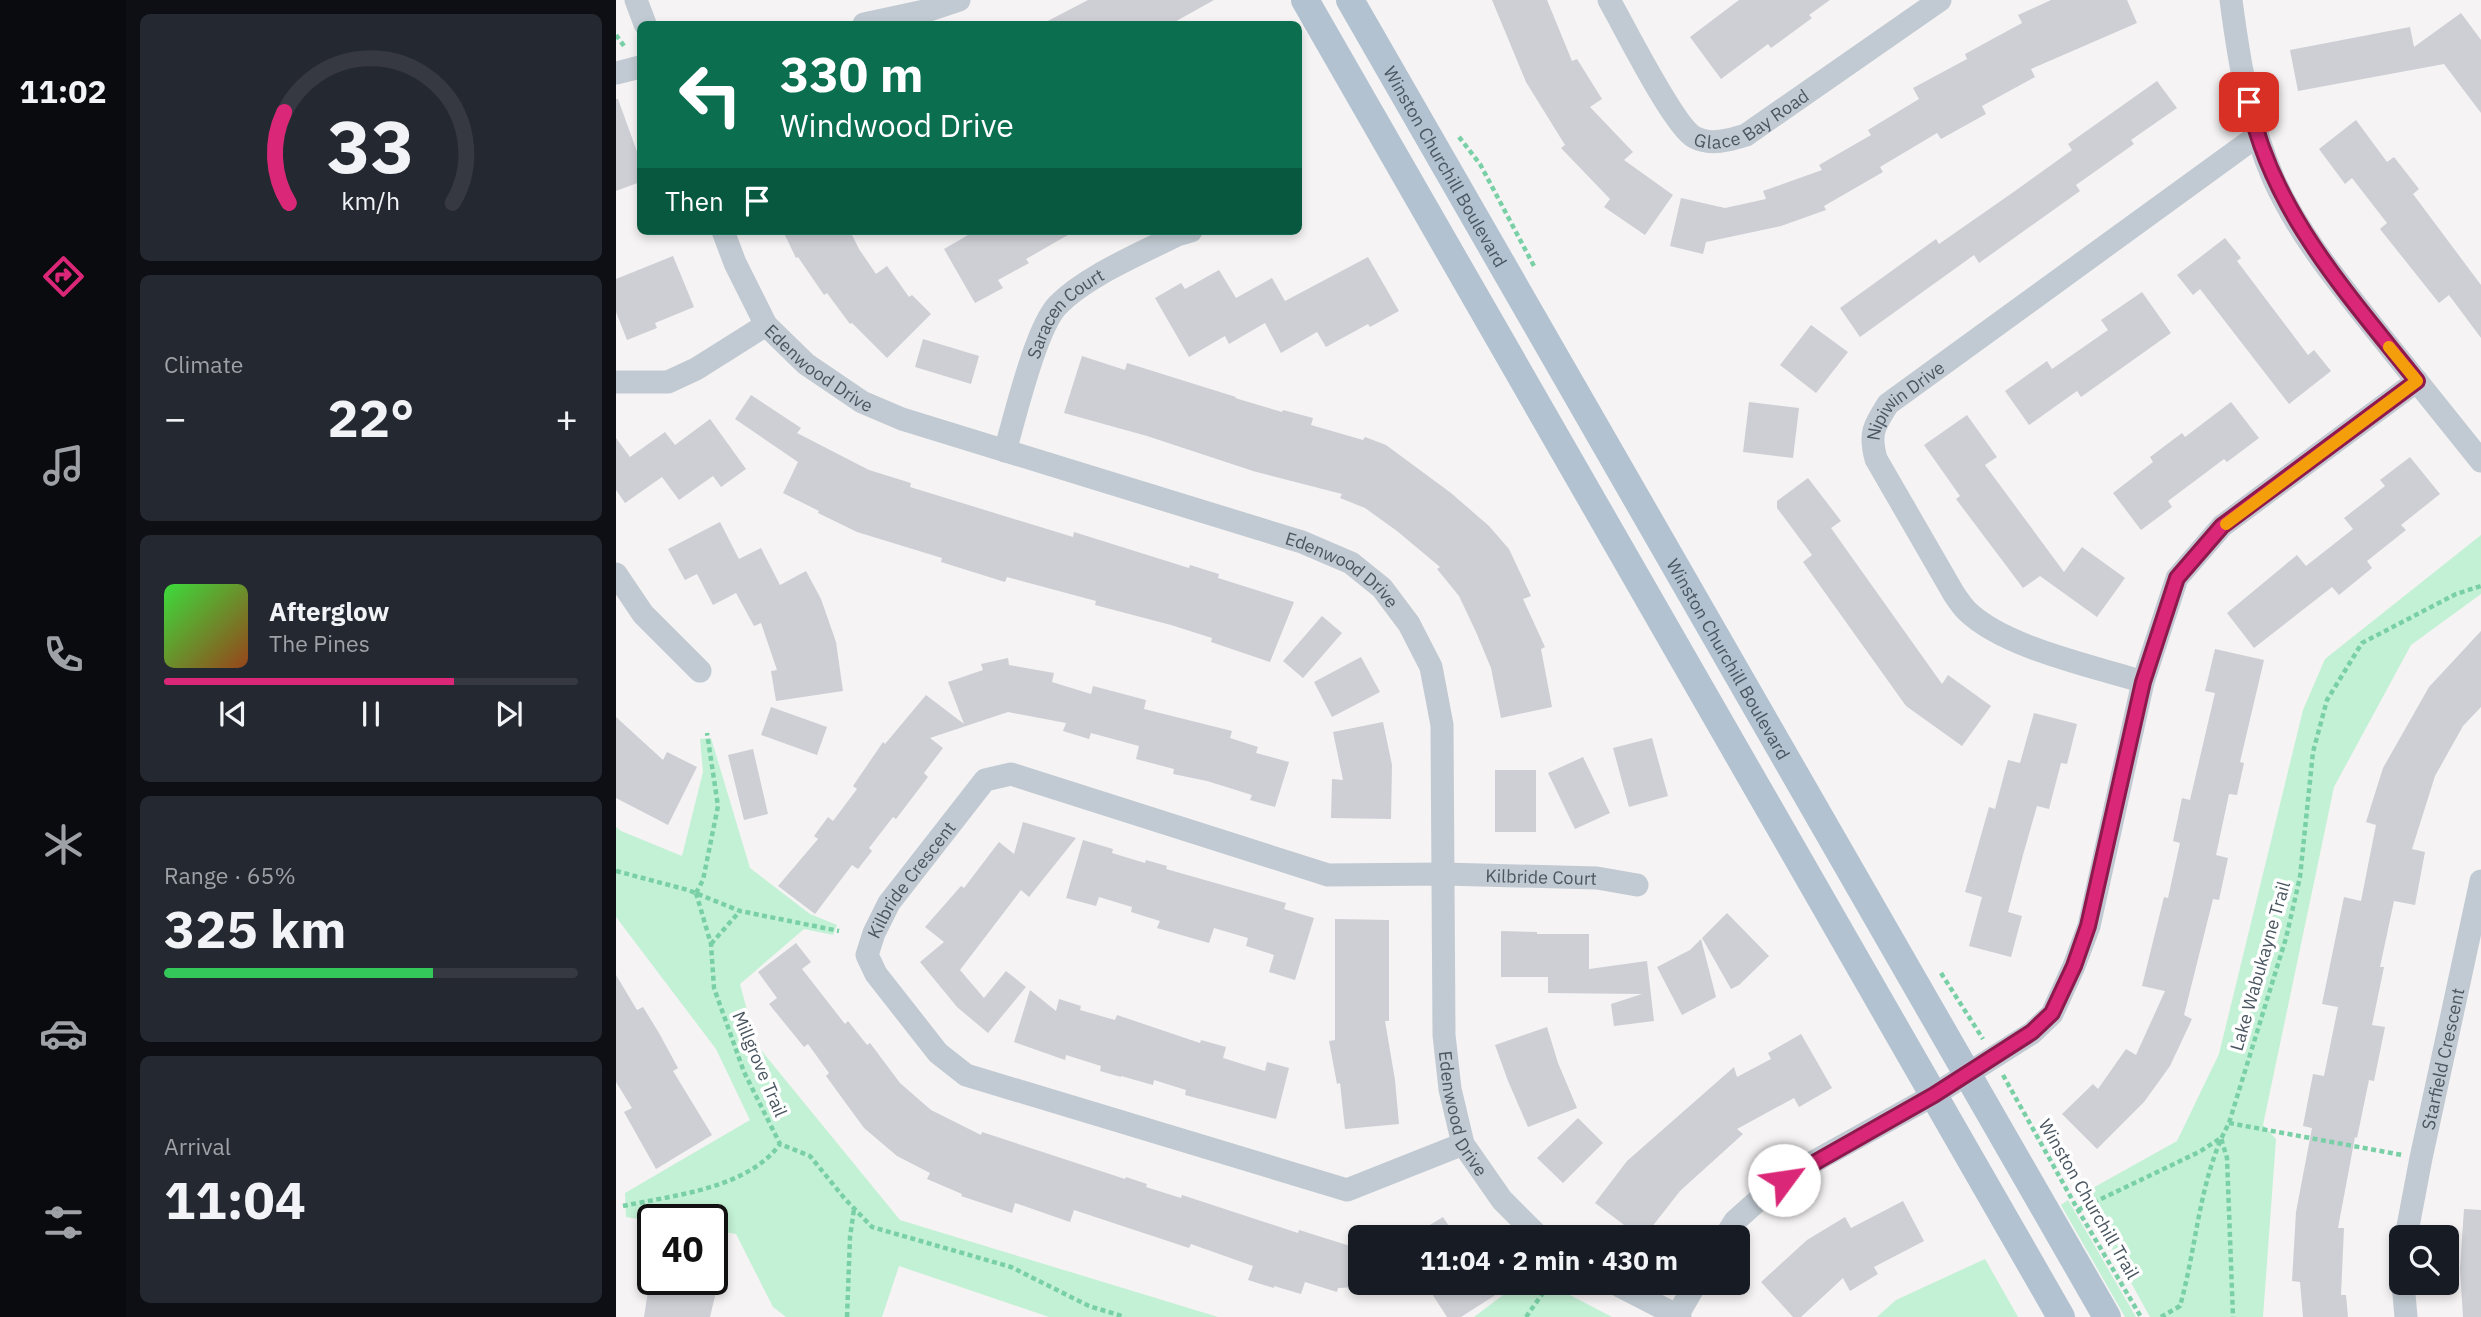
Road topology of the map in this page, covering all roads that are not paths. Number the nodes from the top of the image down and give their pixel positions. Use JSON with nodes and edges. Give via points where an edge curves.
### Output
{"nodes":[{"id":1,"x":636,"y":0,"type":"edge"},
{"id":2,"x":960,"y":0,"type":"edge"},
{"id":3,"x":1306,"y":0,"type":"edge"},
{"id":4,"x":1350,"y":0,"type":"edge"},
{"id":5,"x":1609,"y":0,"type":"edge"},
{"id":6,"x":1940,"y":0,"type":"edge"},
{"id":7,"x":2237,"y":2,"type":"edge"},
{"id":8,"x":644,"y":21,"type":"edge"},
{"id":9,"x":876,"y":21,"type":"edge"},
{"id":10,"x":637,"y":68,"type":"edge"},
{"id":11,"x":616,"y":73,"type":"edge"},
{"id":12,"x":2257,"y":136,"type":"junction"},
{"id":13,"x":724,"y":235,"type":"edge"},
{"id":14,"x":1177,"y":235,"type":"edge"},
{"id":15,"x":766,"y":325,"type":"junction"},
{"id":16,"x":2417,"y":381,"type":"junction"},
{"id":17,"x":616,"y":382,"type":"edge"},
{"id":18,"x":1005,"y":451,"type":"junction"},
{"id":19,"x":2481,"y":461,"type":"edge"},
{"id":20,"x":616,"y":574,"type":"edge"},
{"id":21,"x":700,"y":671,"type":"dead end"},
{"id":22,"x":2143,"y":682,"type":"junction"},
{"id":23,"x":1444,"y":874,"type":"junction"},
{"id":24,"x":2481,"y":881,"type":"edge"},
{"id":25,"x":1637,"y":885,"type":"dead end"},
{"id":26,"x":1967,"y":1074,"type":"junction"},
{"id":27,"x":1934,"y":1095,"type":"junction"},
{"id":28,"x":1463,"y":1144,"type":"junction"},
{"id":29,"x":1527,"y":1225,"type":"edge"},
{"id":30,"x":1733,"y":1225,"type":"edge"},
{"id":31,"x":2408,"y":1225,"type":"edge"},
{"id":32,"x":1638,"y":1295,"type":"edge"},
{"id":33,"x":1690,"y":1295,"type":"edge"},
{"id":34,"x":2404,"y":1295,"type":"edge"},
{"id":35,"x":1679,"y":1316,"type":"edge"},
{"id":36,"x":2061,"y":1317,"type":"edge"},
{"id":37,"x":2107,"y":1317,"type":"edge"},
{"id":38,"x":2406,"y":1317,"type":"edge"}],
"edges":[{"from":1,"to":8,"type":"street"},
{"from":2,"to":9,"type":"street"},
{"from":3,"to":27,"type":"main road"},
{"from":4,"to":26,"type":"main road","name":"Winston Churchill Boulevard"},
{"from":5,"to":6,"type":"street","name":"Glace Bay Road","via":[[1676,118],[1694,137],[1724,142],[1746,135]]},
{"from":7,"to":12,"type":"street","via":[[2241,65]]},
{"from":10,"to":11,"type":"street"},
{"from":12,"to":16,"type":"street","via":[[2302,232]]},
{"from":12,"to":22,"type":"street","name":"Nipiwin Drive","via":[[1888,404],[1871,441],[1876,459],[1966,611],[2019,643]]},
{"from":13,"to":15,"type":"street","name":"Edenwood Drive"},
{"from":14,"to":18,"type":"street","name":"Saracen Court","via":[[1078,287],[1056,307],[1044,326]]},
{"from":15,"to":17,"type":"street","via":[[668,382]]},
{"from":15,"to":18,"type":"street","name":"Edenwood Drive","via":[[806,364],[862,402]]},
{"from":16,"to":19,"type":"street"},
{"from":16,"to":22,"type":"street","via":[[2222,526],[2177,578]]},
{"from":18,"to":23,"type":"street","name":"Edenwood Drive","via":[[1303,542],[1351,563],[1381,588],[1409,624],[1431,667],[1442,725]]},
{"from":20,"to":21,"type":"street","via":[[643,614]]},
{"from":22,"to":26,"type":"street","via":[[2088,926],[2074,966],[2052,1013],[2032,1032]]},
{"from":23,"to":25,"type":"street","name":"Kilbride Court","via":[[1597,878]]},
{"from":23,"to":28,"type":"street","name":"Edenwood Drive","via":[[1444,1035]]},
{"from":23,"to":28,"type":"street","name":"Kilbride Crescent","via":[[1328,875],[1011,774],[985,780],[889,903],[867,955],[876,974],[938,1054],[967,1075],[1347,1190]]},
{"from":24,"to":31,"type":"street","name":"Starfield Crescent"},
{"from":26,"to":27,"type":"street"},
{"from":26,"to":37,"type":"main road","name":"Winston Churchill Boulevard"},
{"from":27,"to":30,"type":"street","via":[[1797,1171]]},
{"from":27,"to":36,"type":"main road"},
{"from":28,"to":29,"type":"street","name":"Edenwood Drive","via":[[1502,1200]]},
{"from":32,"to":35,"type":"street"},
{"from":33,"to":35,"type":"street"},
{"from":34,"to":38,"type":"street"}]}
